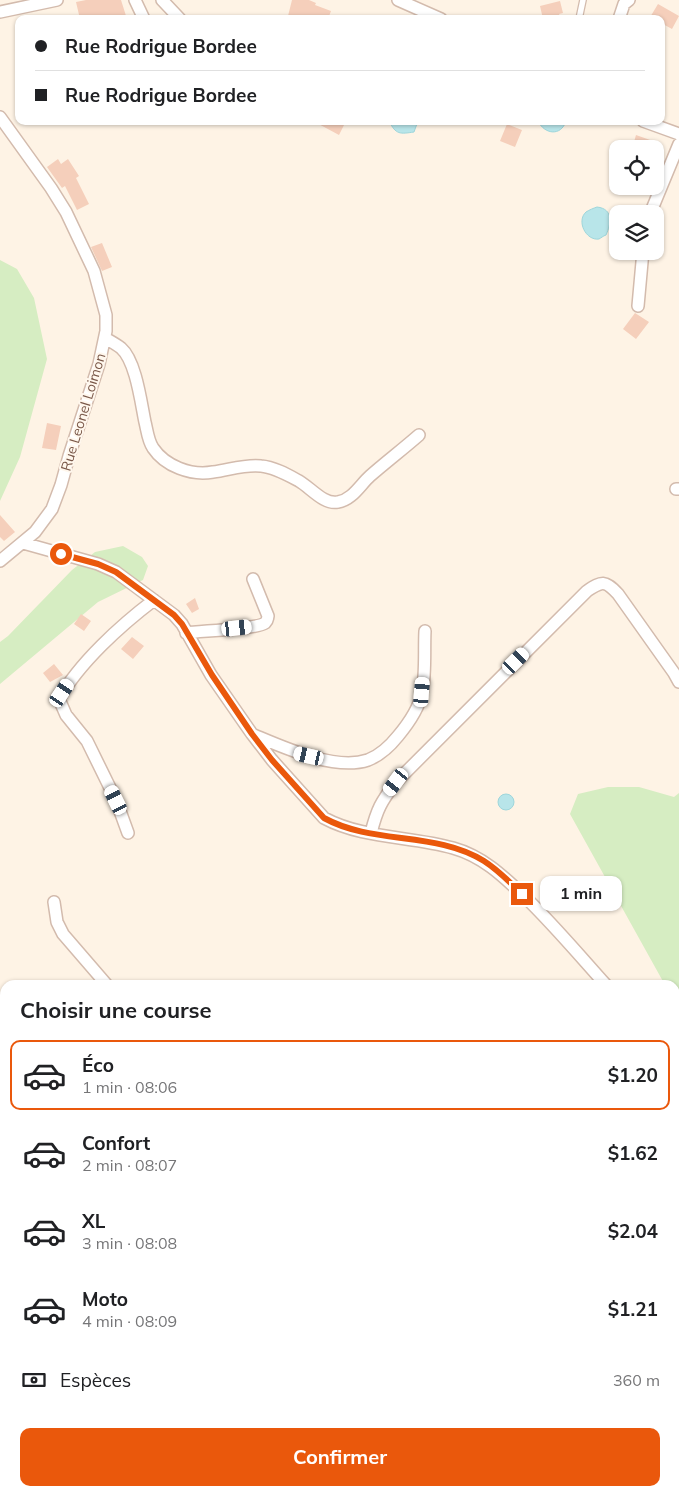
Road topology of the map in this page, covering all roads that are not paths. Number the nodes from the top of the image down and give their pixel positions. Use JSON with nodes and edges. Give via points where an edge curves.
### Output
{"nodes":[{"id":1,"x":56,"y":0,"type":"edge"},
{"id":2,"x":135,"y":0,"type":"edge"},
{"id":3,"x":162,"y":0,"type":"edge"},
{"id":4,"x":398,"y":0,"type":"edge"},
{"id":5,"x":583,"y":0,"type":"edge"},
{"id":6,"x":629,"y":0,"type":"edge"},
{"id":7,"x":0,"y":12,"type":"edge"},
{"id":8,"x":142,"y":15,"type":"edge"},
{"id":9,"x":176,"y":15,"type":"edge"},
{"id":10,"x":432,"y":15,"type":"edge"},
{"id":11,"x":580,"y":15,"type":"edge"},
{"id":12,"x":620,"y":15,"type":"edge"},
{"id":13,"x":0,"y":117,"type":"edge"},
{"id":14,"x":653,"y":125,"type":"edge"},
{"id":15,"x":679,"y":134,"type":"edge"},
{"id":16,"x":679,"y":144,"type":"edge"},
{"id":17,"x":654,"y":205,"type":"edge"},
{"id":18,"x":642,"y":260,"type":"edge"},
{"id":19,"x":638,"y":306,"type":"dead end"},
{"id":20,"x":105,"y":338,"type":"junction"},
{"id":21,"x":419,"y":435,"type":"dead end"},
{"id":22,"x":23,"y":543,"type":"junction"},
{"id":23,"x":0,"y":561,"type":"edge"},
{"id":24,"x":253,"y":579,"type":"dead end"},
{"id":25,"x":154,"y":600,"type":"junction"},
{"id":26,"x":425,"y":631,"type":"dead end"},
{"id":27,"x":186,"y":632,"type":"junction"},
{"id":28,"x":679,"y":682,"type":"edge"},
{"id":29,"x":252,"y":734,"type":"junction"},
{"id":30,"x":128,"y":832,"type":"dead end"},
{"id":31,"x":371,"y":833,"type":"junction"},
{"id":32,"x":54,"y":902,"type":"dead end"},
{"id":33,"x":103,"y":980,"type":"edge"},
{"id":34,"x":602,"y":980,"type":"edge"}],
"edges":[{"from":1,"to":7,"type":"street"},
{"from":2,"to":8,"type":"street"},
{"from":3,"to":9,"type":"street"},
{"from":4,"to":10,"type":"street"},
{"from":5,"to":11,"type":"lane"},
{"from":6,"to":12,"type":"street"},
{"from":13,"to":20,"type":"street","name":"Rue Leonel Loimon","via":[[59,200],[91,263],[106,315]]},
{"from":14,"to":15,"type":"street"},
{"from":16,"to":17,"type":"street"},
{"from":18,"to":19,"type":"street"},
{"from":20,"to":21,"type":"street","via":[[122,349],[129,359],[152,447],[176,467],[210,473],[262,466],[300,482],[330,503],[338,502],[346,500]]},
{"from":20,"to":22,"type":"street","name":"Rue Leonel Loimon","via":[[100,364],[52,509]]},
{"from":22,"to":23,"type":"street","name":"Rue Leonel Loimon"},
{"from":22,"to":25,"type":"street","via":[[116,572]]},
{"from":24,"to":27,"type":"street","via":[[268,616],[264,624]]},
{"from":25,"to":27,"type":"street","via":[[174,615]]},
{"from":25,"to":30,"type":"street","via":[[133,616],[75,674],[59,699],[66,714],[88,741]]},
{"from":26,"to":29,"type":"street","via":[[419,703],[406,727],[384,751],[369,759],[345,763],[298,753]]},
{"from":27,"to":29,"type":"street"},
{"from":28,"to":31,"type":"street","via":[[618,594],[605,583],[598,583],[396,782],[379,806]]},
{"from":29,"to":31,"type":"street","via":[[324,818],[334,824]]},
{"from":31,"to":34,"type":"street","via":[[446,846],[483,860],[546,917]]},
{"from":32,"to":33,"type":"street","via":[[57,922],[63,934]]}]}
